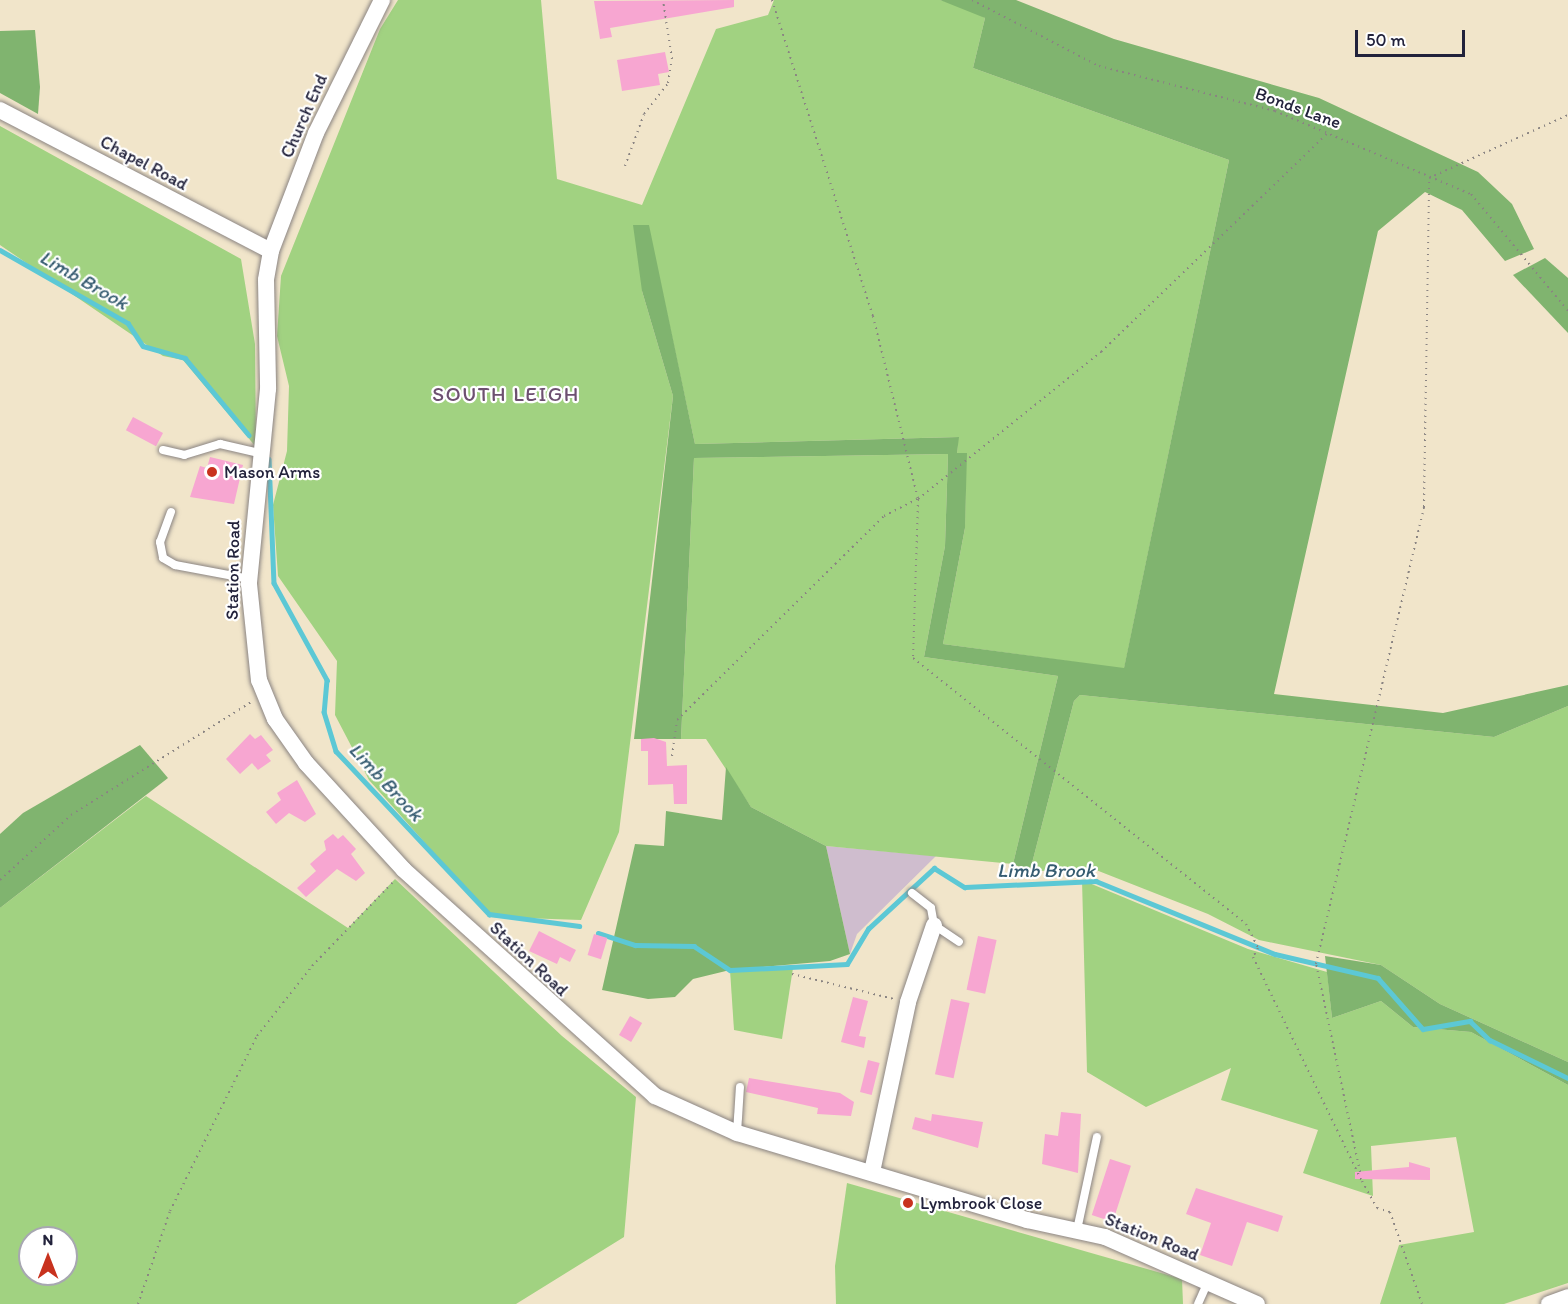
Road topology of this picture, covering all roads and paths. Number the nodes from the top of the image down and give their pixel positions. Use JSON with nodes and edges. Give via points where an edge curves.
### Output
{"nodes":[{"id":1,"x":382,"y":0,"type":"edge"},
{"id":2,"x":663,"y":0,"type":"edge"},
{"id":3,"x":772,"y":0,"type":"edge"},
{"id":4,"x":972,"y":0,"type":"edge"},
{"id":5,"x":0,"y":110,"type":"edge"},
{"id":6,"x":1568,"y":115,"type":"edge"},
{"id":7,"x":1329,"y":132,"type":"junction"},
{"id":8,"x":625,"y":166,"type":"dead end"},
{"id":9,"x":1429,"y":178,"type":"junction"},
{"id":10,"x":271,"y":251,"type":"junction"},
{"id":11,"x":1568,"y":311,"type":"edge"},
{"id":12,"x":164,"y":450,"type":"dead end"},
{"id":13,"x":259,"y":453,"type":"junction"},
{"id":14,"x":918,"y":499,"type":"junction"},
{"id":15,"x":171,"y":512,"type":"dead end"},
{"id":16,"x":250,"y":579,"type":"junction"},
{"id":17,"x":263,"y":694,"type":"junction"},
{"id":18,"x":672,"y":756,"type":"dead end"},
{"id":19,"x":404,"y":870,"type":"junction"},
{"id":20,"x":0,"y":880,"type":"edge"},
{"id":21,"x":912,"y":893,"type":"dead end"},
{"id":22,"x":934,"y":925,"type":"junction"},
{"id":23,"x":959,"y":942,"type":"dead end"},
{"id":24,"x":792,"y":974,"type":"dead end"},
{"id":25,"x":908,"y":1002,"type":"junction"},
{"id":26,"x":740,"y":1087,"type":"dead end"},
{"id":27,"x":737,"y":1133,"type":"junction"},
{"id":28,"x":1097,"y":1137,"type":"dead end"},
{"id":29,"x":872,"y":1172,"type":"junction"},
{"id":30,"x":1362,"y":1181,"type":"junction"},
{"id":31,"x":1077,"y":1230,"type":"junction"},
{"id":32,"x":1208,"y":1281,"type":"junction"},
{"id":33,"x":1568,"y":1297,"type":"edge"},
{"id":34,"x":138,"y":1304,"type":"edge"},
{"id":35,"x":1198,"y":1304,"type":"edge"},
{"id":36,"x":1257,"y":1304,"type":"edge"},
{"id":37,"x":1422,"y":1304,"type":"edge"},
{"id":38,"x":1549,"y":1304,"type":"edge"}],
"edges":[{"from":1,"to":10,"type":"street","name":"Church End","via":[[316,133]]},
{"from":2,"to":8,"type":"path","via":[[672,59],[668,83],[644,114]]},
{"from":3,"to":14,"type":"path","via":[[873,316]]},
{"from":4,"to":7,"type":"path","name":"Bonds Lane","via":[[1099,66],[1275,111]]},
{"from":5,"to":10,"type":"street","name":"Chapel Road"},
{"from":6,"to":9,"type":"path"},
{"from":7,"to":9,"type":"path","name":"Bonds Lane"},
{"from":7,"to":14,"type":"path","via":[[1101,352]]},
{"from":9,"to":11,"type":"path","name":"Bonds Lane","via":[[1471,194]]},
{"from":9,"to":30,"type":"path","via":[[1424,507],[1316,964]]},
{"from":10,"to":13,"type":"street","name":"Station Road","via":[[266,280],[268,389]]},
{"from":12,"to":13,"type":"lane","via":[[184,455],[219,444]]},
{"from":13,"to":16,"type":"street","name":"Station Road"},
{"from":14,"to":18,"type":"path","via":[[884,516],[677,720]]},
{"from":14,"to":30,"type":"path","via":[[914,658],[1246,924],[1258,948],[1254,957],[1258,967]]},
{"from":15,"to":16,"type":"lane","via":[[160,542],[163,558],[175,565]]},
{"from":16,"to":17,"type":"street","name":"Station Road","via":[[252,634]]},
{"from":17,"to":19,"type":"street","name":"Station Road","via":[[306,763]]},
{"from":17,"to":20,"type":"path","via":[[71,815]]},
{"from":19,"to":27,"type":"street","name":"Station Road","via":[[637,1082],[682,1110]]},
{"from":19,"to":34,"type":"path","via":[[312,966],[257,1036],[170,1211]]},
{"from":21,"to":22,"type":"lane","via":[[931,908]]},
{"from":22,"to":23,"type":"lane"},
{"from":22,"to":25,"type":"street"},
{"from":24,"to":25,"type":"path"},
{"from":25,"to":29,"type":"street"},
{"from":26,"to":27,"type":"lane"},
{"from":27,"to":29,"type":"street","name":"Station Road"},
{"from":28,"to":31,"type":"lane"},
{"from":29,"to":31,"type":"street","name":"Station Road"},
{"from":30,"to":37,"type":"path","via":[[1377,1208],[1390,1212]]},
{"from":31,"to":32,"type":"street","name":"Station Road","via":[[1105,1237]]},
{"from":32,"to":35,"type":"lane"},
{"from":32,"to":36,"type":"street","name":"Station Road"},
{"from":33,"to":38,"type":"street"}]}
